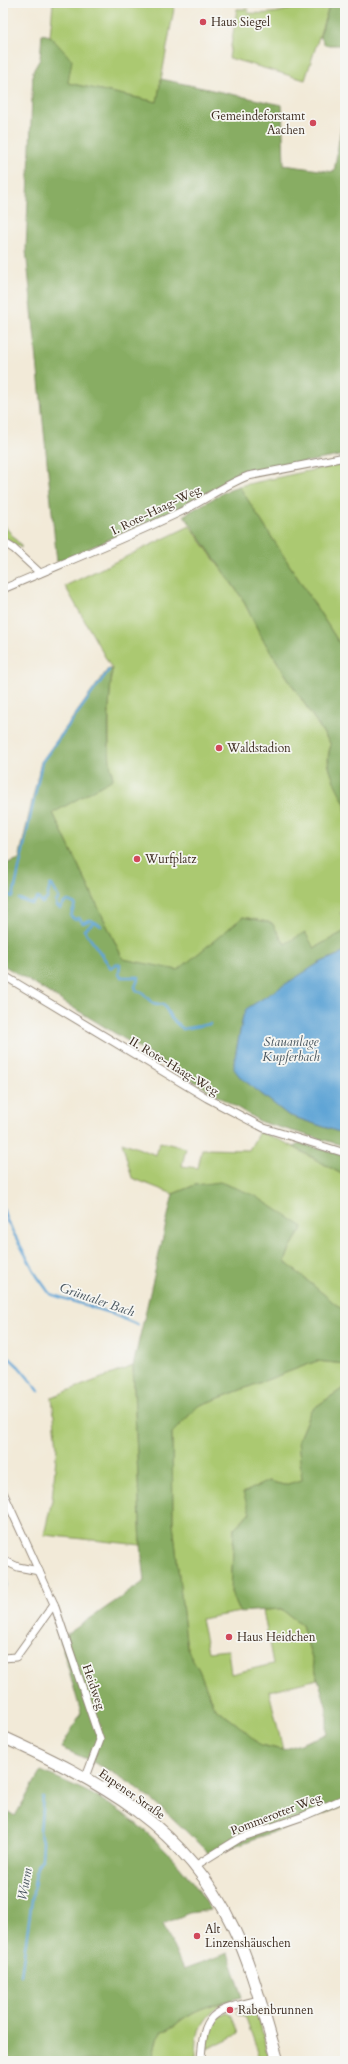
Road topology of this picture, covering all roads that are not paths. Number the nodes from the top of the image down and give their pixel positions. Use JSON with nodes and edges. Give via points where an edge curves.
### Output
{"nodes":[{"id":1,"x":345,"y":457,"type":"edge"},
{"id":2,"x":3,"y":542,"type":"edge"},
{"id":3,"x":40,"y":573,"type":"junction"},
{"id":4,"x":3,"y":588,"type":"edge"},
{"id":5,"x":3,"y":975,"type":"edge"},
{"id":6,"x":345,"y":1153,"type":"edge"},
{"id":7,"x":3,"y":1492,"type":"edge"},
{"id":8,"x":3,"y":1560,"type":"edge"},
{"id":9,"x":39,"y":1571,"type":"junction"},
{"id":10,"x":54,"y":1604,"type":"junction"},
{"id":11,"x":3,"y":1658,"type":"edge"},
{"id":12,"x":3,"y":1737,"type":"edge"},
{"id":13,"x":86,"y":1778,"type":"junction"},
{"id":14,"x":345,"y":1798,"type":"edge"},
{"id":15,"x":195,"y":1866,"type":"junction"},
{"id":16,"x":259,"y":2000,"type":"junction"},
{"id":17,"x":201,"y":2061,"type":"edge"},
{"id":18,"x":278,"y":2061,"type":"edge"}],
"edges":[{"from":1,"to":3,"type":"street","name":"I. Rote-Haag-Weg","via":[[248,476],[229,484],[196,505]]},
{"from":2,"to":3,"type":"street"},
{"from":3,"to":4,"type":"street","name":"I. Rote-Haag-Weg"},
{"from":5,"to":6,"type":"street","name":"II. Rote-Haag-Weg","via":[[207,1098],[264,1128]]},
{"from":7,"to":9,"type":"street","name":"Heidweg"},
{"from":8,"to":9,"type":"street","via":[[18,1567]]},
{"from":9,"to":10,"type":"street","name":"Heidweg"},
{"from":10,"to":11,"type":"street","via":[[16,1657]]},
{"from":10,"to":13,"type":"street","name":"Heidweg","via":[[100,1740]]},
{"from":12,"to":13,"type":"main road","name":"Eupener Straße"},
{"from":13,"to":15,"type":"main road","name":"Eupener Straße","via":[[141,1813],[167,1835]]},
{"from":14,"to":15,"type":"street","name":"Pommerotter Weg","via":[[304,1816],[240,1838]]},
{"from":15,"to":16,"type":"main road","name":"Eupener Straße","via":[[214,1892],[233,1927]]},
{"from":16,"to":17,"type":"street","via":[[215,2014],[206,2023]]},
{"from":16,"to":18,"type":"main road","name":"Eupener Straße"}]}
